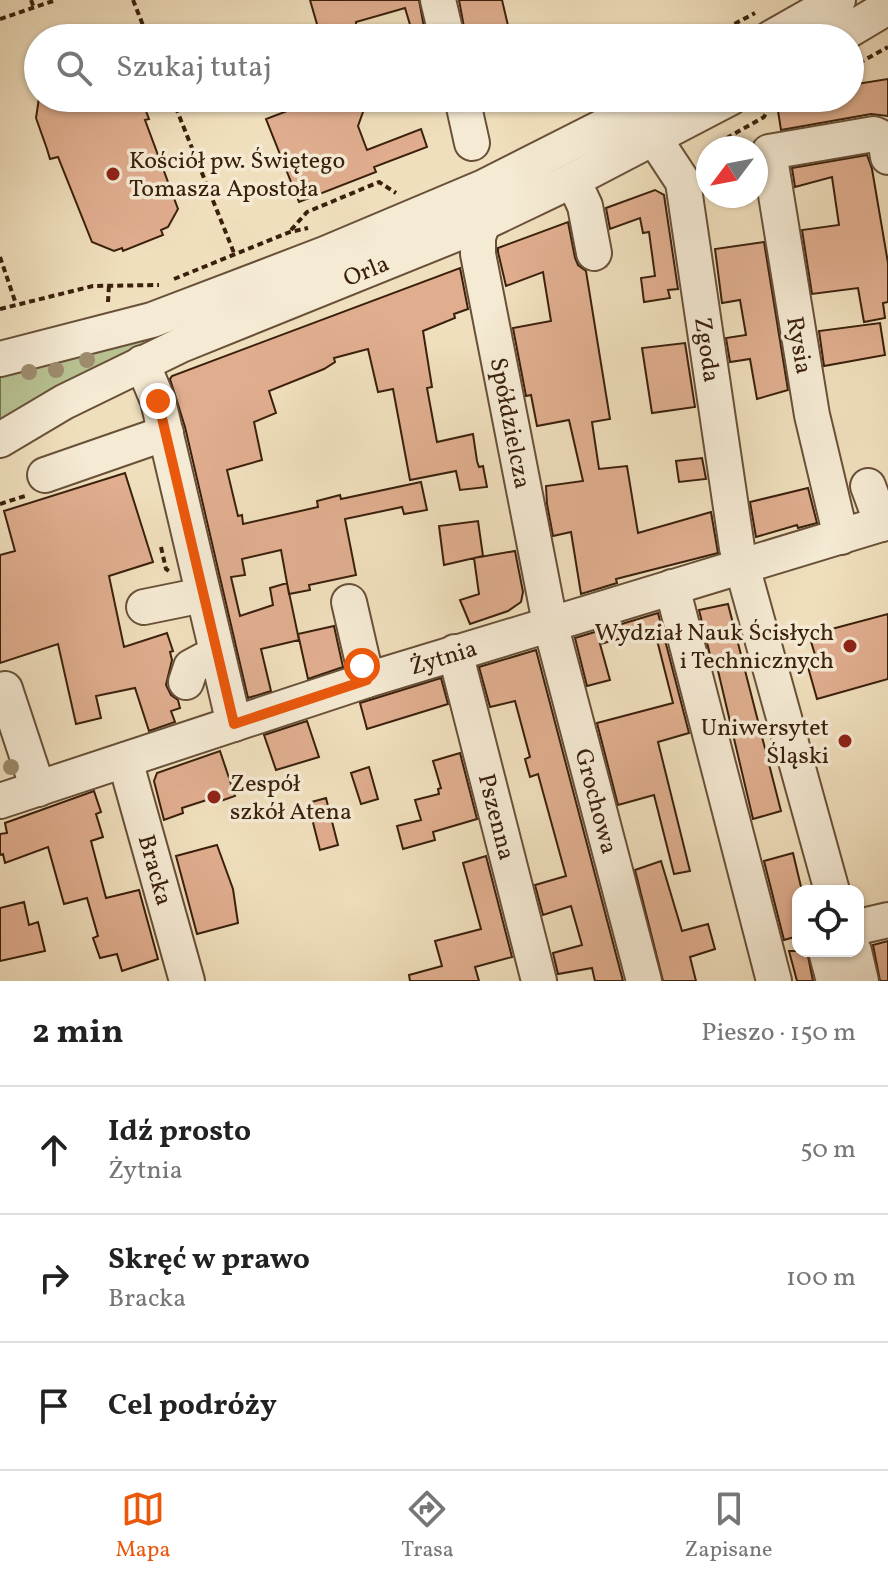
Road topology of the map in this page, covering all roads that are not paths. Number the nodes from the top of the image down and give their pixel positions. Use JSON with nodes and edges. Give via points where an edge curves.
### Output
{"nodes":[{"id":1,"x":438,"y":0,"type":"edge"},
{"id":2,"x":838,"y":0,"type":"edge"},
{"id":3,"x":888,"y":7,"type":"edge"},
{"id":4,"x":444,"y":24,"type":"edge"},
{"id":5,"x":767,"y":24,"type":"edge"},
{"id":6,"x":859,"y":24,"type":"edge"},
{"id":7,"x":465,"y":112,"type":"edge"},
{"id":8,"x":632,"y":112,"type":"edge"},
{"id":9,"x":703,"y":112,"type":"edge"},
{"id":10,"x":654,"y":138,"type":"junction"},
{"id":11,"x":472,"y":143,"type":"dead end"},
{"id":12,"x":888,"y":157,"type":"edge"},
{"id":13,"x":573,"y":180,"type":"junction"},
{"id":14,"x":483,"y":223,"type":"junction"},
{"id":15,"x":594,"y":253,"type":"dead end"},
{"id":16,"x":0,"y":359,"type":"edge"},
{"id":17,"x":142,"y":363,"type":"junction"},
{"id":18,"x":166,"y":433,"type":"junction"},
{"id":19,"x":0,"y":440,"type":"edge"},
{"id":20,"x":37,"y":485,"type":"road end"},
{"id":21,"x":868,"y":486,"type":"dead end"},
{"id":22,"x":885,"y":523,"type":"edge"},
{"id":23,"x":841,"y":537,"type":"junction"},
{"id":24,"x":735,"y":569,"type":"junction"},
{"id":25,"x":672,"y":587,"type":"junction"},
{"id":26,"x":199,"y":596,"type":"junction"},
{"id":27,"x":349,"y":602,"type":"dead end"},
{"id":28,"x":144,"y":607,"type":"dead end"},
{"id":29,"x":550,"y":623,"type":"junction"},
{"id":30,"x":455,"y":652,"type":"junction"},
{"id":31,"x":218,"y":658,"type":"junction"},
{"id":32,"x":367,"y":680,"type":"junction"},
{"id":33,"x":186,"y":682,"type":"dead end"},
{"id":34,"x":5,"y":689,"type":"dead end"},
{"id":35,"x":234,"y":724,"type":"junction"},
{"id":36,"x":125,"y":760,"type":"junction"},
{"id":37,"x":38,"y":789,"type":"junction"},
{"id":38,"x":0,"y":801,"type":"edge"},
{"id":39,"x":809,"y":885,"type":"edge"},
{"id":40,"x":830,"y":885,"type":"edge"},
{"id":41,"x":888,"y":920,"type":"edge"},
{"id":42,"x":864,"y":926,"type":"edge"},
{"id":43,"x":828,"y":957,"type":"edge"},
{"id":44,"x":855,"y":957,"type":"edge"},
{"id":45,"x":187,"y":981,"type":"edge"},
{"id":46,"x":539,"y":981,"type":"edge"},
{"id":47,"x":644,"y":981,"type":"edge"},
{"id":48,"x":774,"y":981,"type":"edge"},
{"id":49,"x":834,"y":981,"type":"edge"},
{"id":50,"x":861,"y":981,"type":"edge"}],
"edges":[{"from":1,"to":4,"type":"street"},
{"from":2,"to":5,"type":"street"},
{"from":3,"to":6,"type":"street"},
{"from":7,"to":11,"type":"street"},
{"from":8,"to":16,"type":"street","name":"Orla","via":[[484,187],[325,254],[152,320]]},
{"from":9,"to":10,"type":"street","name":"Orla"},
{"from":10,"to":13,"type":"street","name":"Orla"},
{"from":10,"to":24,"type":"street","name":"Zgoda","via":[[683,182],[735,537]]},
{"from":12,"to":23,"type":"street","name":"Rysia","via":[[885,139],[874,134],[769,152],[812,415]]},
{"from":13,"to":14,"type":"street","name":"Orla"},
{"from":13,"to":15,"type":"street","via":[[585,206]]},
{"from":14,"to":17,"type":"street","name":"Orla"},
{"from":14,"to":29,"type":"street","name":"Spółdzielcza","via":[[478,254]]},
{"from":17,"to":18,"type":"street"},
{"from":17,"to":19,"type":"street","name":"Orla"},
{"from":18,"to":20,"type":"street"},
{"from":18,"to":26,"type":"street"},
{"from":21,"to":22,"type":"street"},
{"from":22,"to":23,"type":"street","name":"Żytnia"},
{"from":23,"to":24,"type":"street","name":"Żytnia"},
{"from":24,"to":25,"type":"street","name":"Żytnia"},
{"from":24,"to":39,"type":"street"},
{"from":24,"to":40,"type":"street"},
{"from":25,"to":29,"type":"street","name":"Żytnia"},
{"from":25,"to":48,"type":"street"},
{"from":26,"to":28,"type":"street"},
{"from":26,"to":31,"type":"street"},
{"from":27,"to":32,"type":"street"},
{"from":29,"to":30,"type":"street","name":"Żytnia"},
{"from":29,"to":47,"type":"street","name":"Grochowa"},
{"from":30,"to":32,"type":"street","name":"Żytnia"},
{"from":30,"to":46,"type":"street","name":"Pszenna"},
{"from":31,"to":33,"type":"street","via":[[191,667]]},
{"from":31,"to":35,"type":"street"},
{"from":32,"to":35,"type":"street","name":"Żytnia"},
{"from":34,"to":37,"type":"street"},
{"from":35,"to":36,"type":"street","name":"Żytnia"},
{"from":36,"to":37,"type":"street","name":"Żytnia"},
{"from":36,"to":45,"type":"street","name":"Bracka"},
{"from":37,"to":38,"type":"street","name":"Żytnia"},
{"from":41,"to":42,"type":"street"},
{"from":43,"to":49,"type":"street"},
{"from":44,"to":50,"type":"street"}]}
